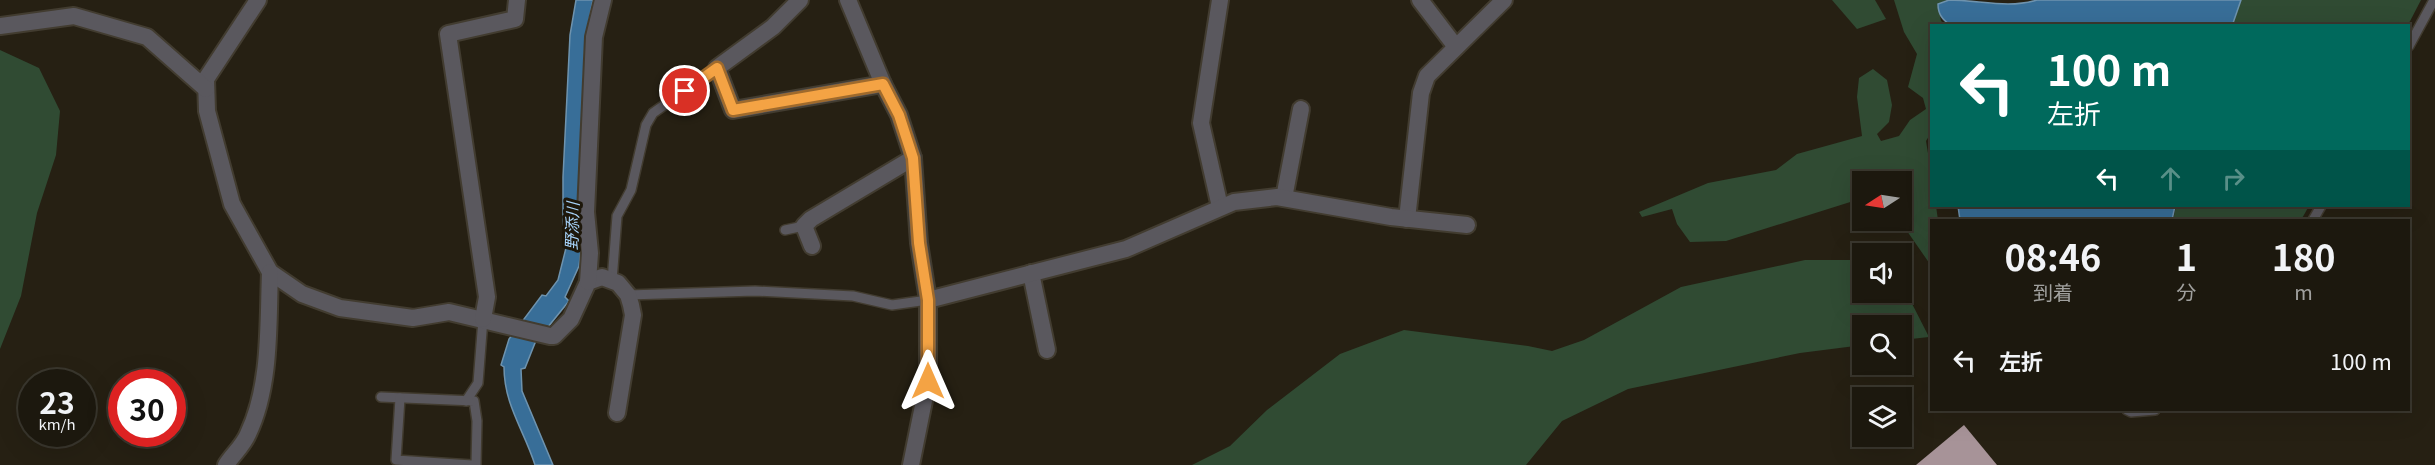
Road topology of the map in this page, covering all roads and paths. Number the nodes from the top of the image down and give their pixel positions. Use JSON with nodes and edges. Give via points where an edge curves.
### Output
{"nodes":[{"id":1,"x":258,"y":0,"type":"edge"},
{"id":2,"x":517,"y":0,"type":"edge"},
{"id":3,"x":603,"y":0,"type":"edge"},
{"id":4,"x":800,"y":0,"type":"edge"},
{"id":5,"x":848,"y":0,"type":"edge"},
{"id":6,"x":1220,"y":0,"type":"edge"},
{"id":7,"x":1420,"y":0,"type":"edge"},
{"id":8,"x":1504,"y":0,"type":"edge"},
{"id":9,"x":2434,"y":0,"type":"edge"},
{"id":10,"x":0,"y":26,"type":"edge"},
{"id":11,"x":2410,"y":44,"type":"edge"},
{"id":12,"x":1456,"y":47,"type":"junction"},
{"id":13,"x":717,"y":68,"type":"junction"},
{"id":14,"x":883,"y":84,"type":"junction"},
{"id":15,"x":206,"y":89,"type":"junction"},
{"id":16,"x":1301,"y":109,"type":"dead end"},
{"id":17,"x":913,"y":158,"type":"junction"},
{"id":18,"x":1284,"y":198,"type":"junction"},
{"id":19,"x":1220,"y":207,"type":"junction"},
{"id":20,"x":1407,"y":219,"type":"junction"},
{"id":21,"x":1467,"y":225,"type":"dead end"},
{"id":22,"x":804,"y":226,"type":"junction"},
{"id":23,"x":785,"y":230,"type":"dead end"},
{"id":24,"x":812,"y":246,"type":"dead end"},
{"id":25,"x":270,"y":272,"type":"junction"},
{"id":26,"x":1031,"y":273,"type":"junction"},
{"id":27,"x":612,"y":281,"type":"junction"},
{"id":28,"x":588,"y":282,"type":"junction"},
{"id":29,"x":628,"y":295,"type":"junction"},
{"id":30,"x":928,"y":300,"type":"junction"},
{"id":31,"x":483,"y":320,"type":"junction"},
{"id":32,"x":1047,"y":350,"type":"dead end"},
{"id":33,"x":381,"y":397,"type":"dead end"},
{"id":34,"x":400,"y":398,"type":"junction"},
{"id":35,"x":466,"y":401,"type":"junction"},
{"id":36,"x":617,"y":414,"type":"dead end"},
{"id":37,"x":226,"y":465,"type":"edge"},
{"id":38,"x":474,"y":465,"type":"edge"},
{"id":39,"x":911,"y":465,"type":"edge"}],
"edges":[{"from":1,"to":15,"type":"street","via":[[206,79]]},
{"from":2,"to":31,"type":"street","via":[[515,19],[448,34],[487,297]]},
{"from":3,"to":28,"type":"street","via":[[594,37],[586,212]]},
{"from":4,"to":13,"type":"street","via":[[773,27]]},
{"from":5,"to":14,"type":"street"},
{"from":6,"to":19,"type":"street","via":[[1201,123]]},
{"from":7,"to":12,"type":"street"},
{"from":8,"to":12,"type":"street"},
{"from":9,"to":11,"type":"lane"},
{"from":10,"to":15,"type":"street","via":[[74,16],[147,37]]},
{"from":12,"to":20,"type":"street","via":[[1427,76],[1421,93]]},
{"from":13,"to":14,"type":"street","via":[[733,110]]},
{"from":13,"to":27,"type":"lane","via":[[653,113],[646,125],[631,190],[617,216]]},
{"from":14,"to":17,"type":"street","via":[[899,115]]},
{"from":15,"to":25,"type":"street","via":[[207,111],[232,204]]},
{"from":16,"to":18,"type":"street"},
{"from":17,"to":22,"type":"street"},
{"from":17,"to":30,"type":"street"},
{"from":18,"to":19,"type":"street","via":[[1234,202]]},
{"from":18,"to":20,"type":"street"},
{"from":19,"to":26,"type":"street","via":[[1126,249]]},
{"from":20,"to":21,"type":"street"},
{"from":22,"to":23,"type":"lane"},
{"from":22,"to":24,"type":"street"},
{"from":25,"to":31,"type":"street","via":[[302,294],[340,308],[413,318],[449,312]]},
{"from":25,"to":37,"type":"street","via":[[266,356],[256,413],[247,437]]},
{"from":26,"to":30,"type":"street"},
{"from":26,"to":32,"type":"street"},
{"from":27,"to":28,"type":"street","via":[[602,278]]},
{"from":27,"to":29,"type":"street","via":[[618,282]]},
{"from":28,"to":31,"type":"street","via":[[571,320],[554,336]]},
{"from":29,"to":30,"type":"lane","via":[[755,291],[853,296],[892,304]]},
{"from":29,"to":36,"type":"street","via":[[633,315]]},
{"from":30,"to":39,"type":"street","via":[[928,381]]},
{"from":31,"to":35,"type":"lane","via":[[478,383]]},
{"from":33,"to":34,"type":"lane"},
{"from":34,"to":35,"type":"lane"},
{"from":34,"to":38,"type":"lane","via":[[396,460]]},
{"from":35,"to":38,"type":"lane","via":[[474,401],[477,422]]}]}
